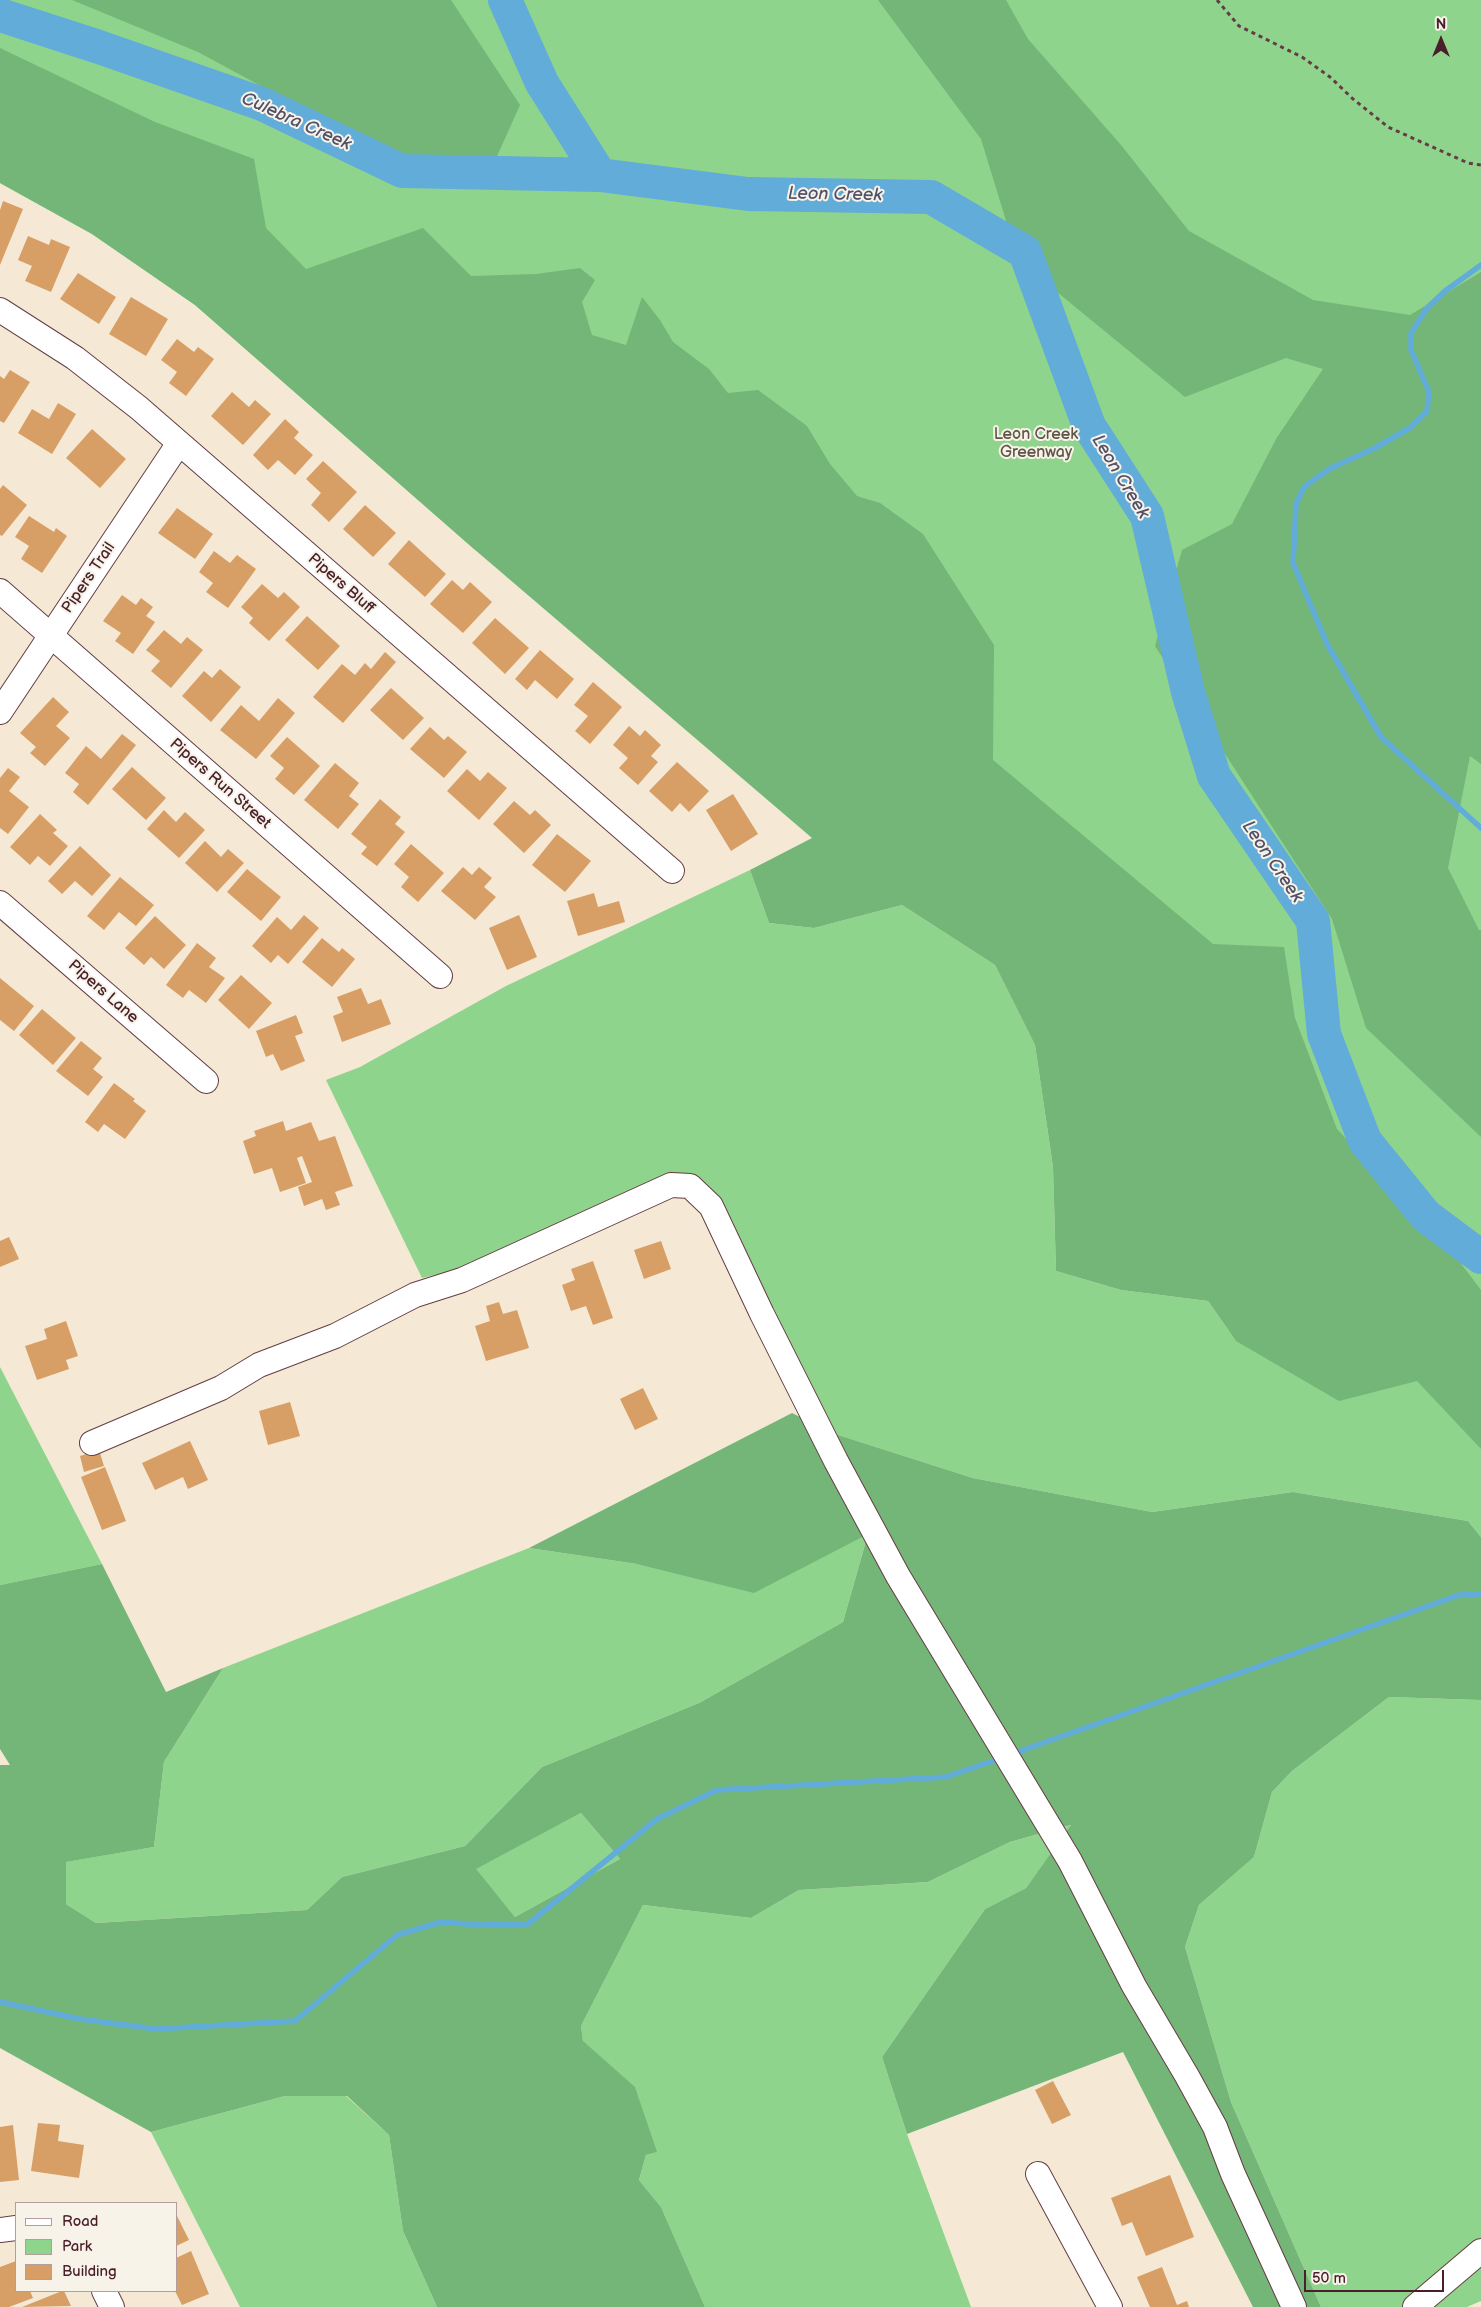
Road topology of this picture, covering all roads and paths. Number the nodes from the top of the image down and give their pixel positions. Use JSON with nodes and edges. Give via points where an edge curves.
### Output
{"nodes":[{"id":1,"x":1217,"y":0,"type":"edge"},
{"id":2,"x":1481,"y":165,"type":"edge"},
{"id":3,"x":0,"y":310,"type":"edge"},
{"id":4,"x":179,"y":444,"type":"junction"},
{"id":5,"x":0,"y":591,"type":"edge"},
{"id":6,"x":50,"y":636,"type":"junction"},
{"id":7,"x":0,"y":712,"type":"edge"},
{"id":8,"x":672,"y":871,"type":"dead end"},
{"id":9,"x":0,"y":903,"type":"edge"},
{"id":10,"x":440,"y":976,"type":"dead end"},
{"id":11,"x":206,"y":1081,"type":"dead end"},
{"id":12,"x":92,"y":1444,"type":"dead end"},
{"id":13,"x":1038,"y":2174,"type":"dead end"},
{"id":14,"x":15,"y":2228,"type":"edge"},
{"id":15,"x":0,"y":2230,"type":"edge"},
{"id":16,"x":1481,"y":2251,"type":"edge"},
{"id":17,"x":104,"y":2292,"type":"edge"},
{"id":18,"x":112,"y":2307,"type":"edge"},
{"id":19,"x":1110,"y":2307,"type":"edge"},
{"id":20,"x":1294,"y":2307,"type":"edge"},
{"id":21,"x":1415,"y":2307,"type":"edge"}],
"edges":[{"from":1,"to":2,"type":"path","via":[[1239,26],[1302,57],[1388,127],[1468,163]]},
{"from":3,"to":4,"type":"street","name":"Pipers Bluff","via":[[75,358]]},
{"from":4,"to":6,"type":"street","name":"Pipers Trail"},
{"from":4,"to":8,"type":"street","name":"Pipers Bluff"},
{"from":5,"to":6,"type":"street","name":"Pipers Run Street"},
{"from":6,"to":7,"type":"street","name":"Pipers Trail"},
{"from":6,"to":10,"type":"street","name":"Pipers Run Street"},
{"from":9,"to":11,"type":"street","name":"Pipers Lane"},
{"from":12,"to":20,"type":"street","via":[[221,1388],[259,1365],[335,1336],[415,1295],[462,1280],[671,1184],[690,1186],[711,1206],[836,1461],[893,1567],[1070,1861],[1134,1986],[1206,2110]]},
{"from":13,"to":19,"type":"street"},
{"from":14,"to":15,"type":"street"},
{"from":16,"to":21,"type":"street"},
{"from":17,"to":18,"type":"street"}]}
